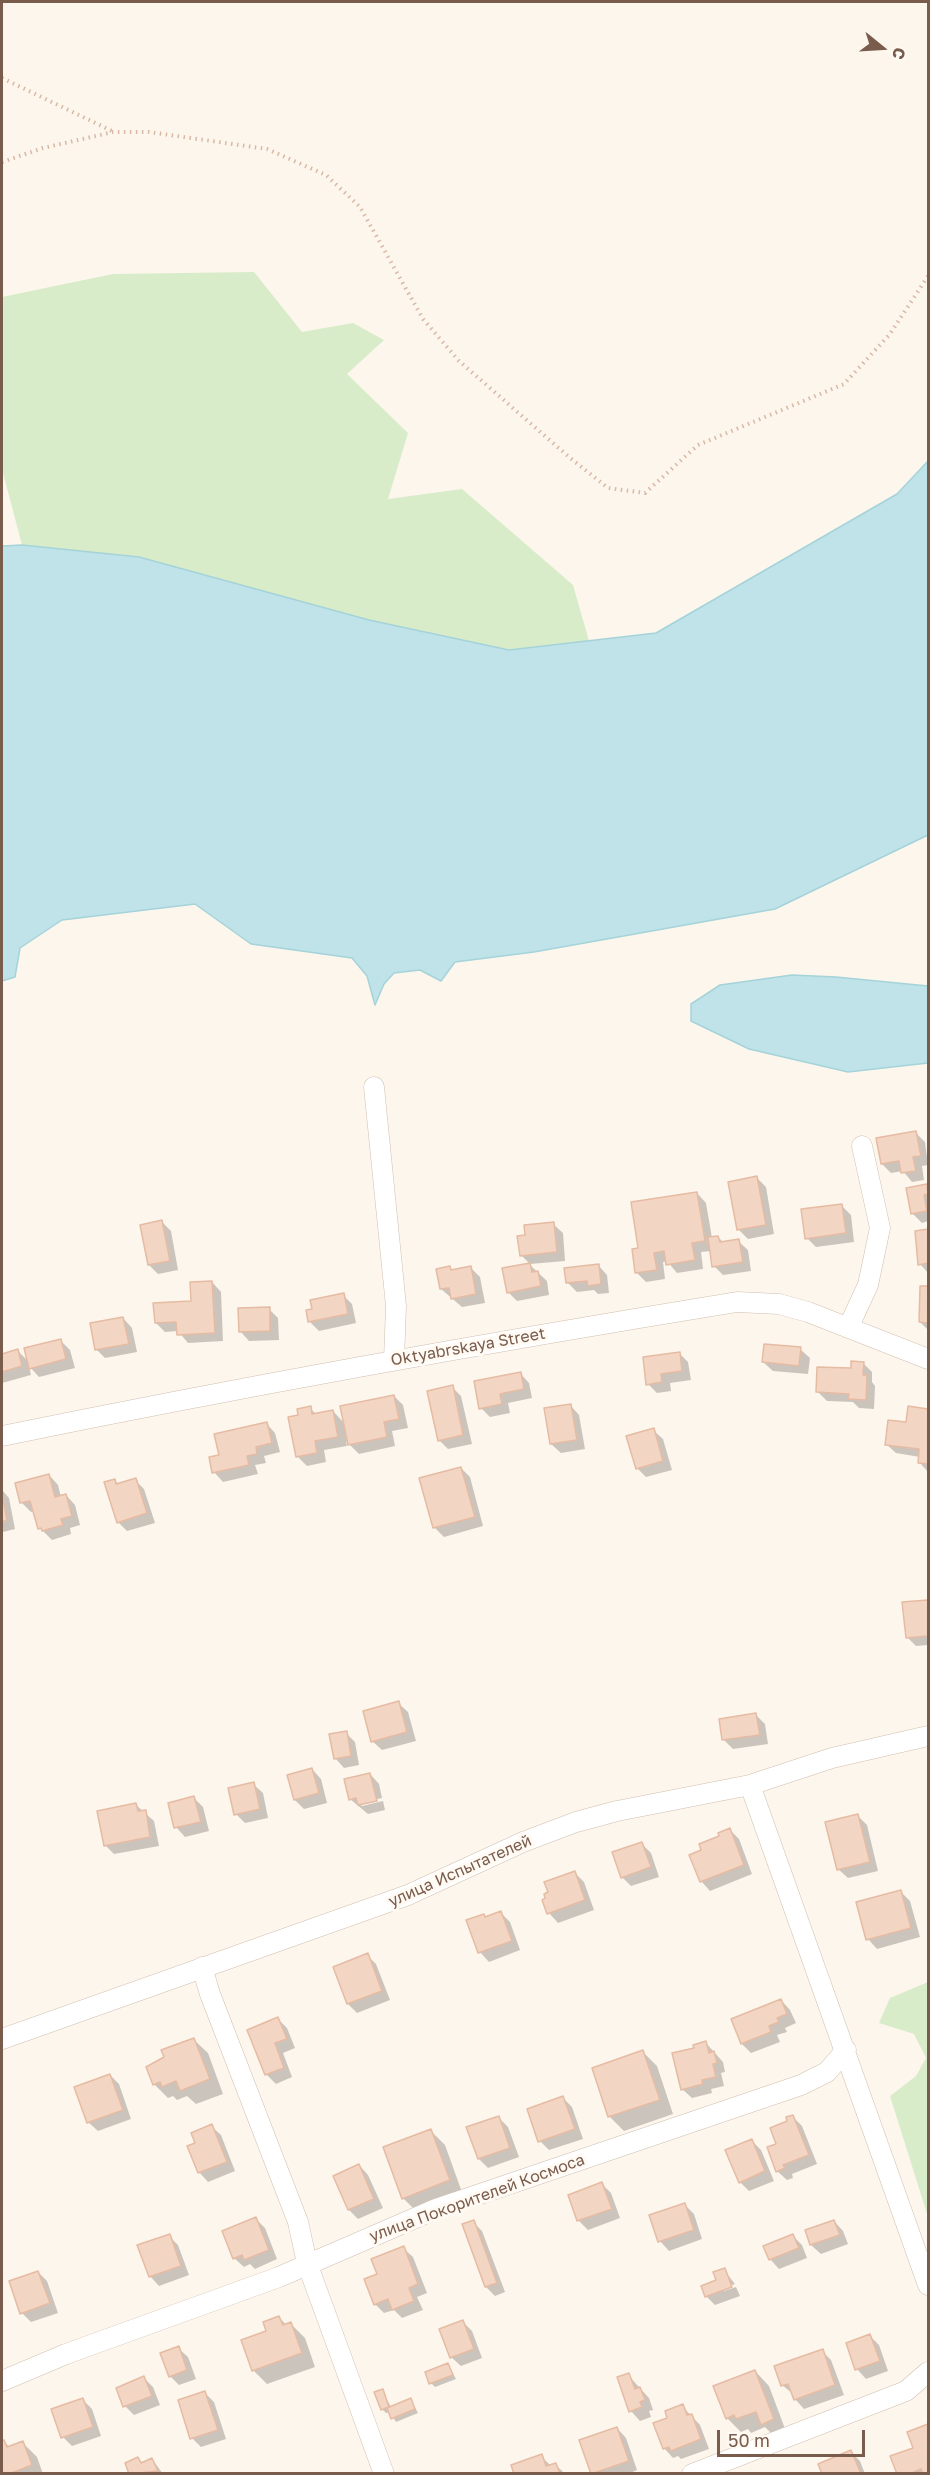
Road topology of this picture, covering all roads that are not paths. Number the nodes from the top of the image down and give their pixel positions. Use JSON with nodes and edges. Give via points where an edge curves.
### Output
{"nodes":[{"id":1,"x":374,"y":1087,"type":"dead end"},
{"id":2,"x":862,"y":1146,"type":"dead end"},
{"id":3,"x":848,"y":1328,"type":"junction"},
{"id":4,"x":928,"y":1359,"type":"edge"},
{"id":5,"x":394,"y":1360,"type":"junction"},
{"id":6,"x":2,"y":1436,"type":"edge"},
{"id":7,"x":928,"y":1736,"type":"edge"},
{"id":8,"x":750,"y":1785,"type":"junction"},
{"id":9,"x":202,"y":1966,"type":"junction"},
{"id":10,"x":2,"y":2039,"type":"edge"},
{"id":11,"x":846,"y":2050,"type":"junction"},
{"id":12,"x":306,"y":2263,"type":"junction"},
{"id":13,"x":928,"y":2285,"type":"edge"},
{"id":14,"x":928,"y":2372,"type":"edge"},
{"id":15,"x":2,"y":2381,"type":"edge"},
{"id":16,"x":384,"y":2474,"type":"edge"},
{"id":17,"x":692,"y":2474,"type":"edge"}],
"edges":[{"from":1,"to":5,"type":"street","via":[[396,1306]]},
{"from":2,"to":3,"type":"street","via":[[880,1228],[868,1285]]},
{"from":3,"to":4,"type":"street","name":"Oktyabrskaya Street"},
{"from":3,"to":5,"type":"street","name":"Oktyabrskaya Street","via":[[779,1304],[737,1302]]},
{"from":5,"to":6,"type":"street","name":"Oktyabrskaya Street"},
{"from":7,"to":8,"type":"street","name":"улица Испытателей","via":[[832,1758]]},
{"from":8,"to":9,"type":"street","name":"улица Испытателей","via":[[617,1810],[576,1822],[408,1895]]},
{"from":8,"to":11,"type":"street"},
{"from":9,"to":10,"type":"street","name":"улица Испытателей"},
{"from":9,"to":12,"type":"street","via":[[298,2222]]},
{"from":11,"to":12,"type":"street","name":"улица Покорителей Космоса","via":[[827,2072],[801,2085],[436,2210]]},
{"from":11,"to":13,"type":"street"},
{"from":12,"to":15,"type":"street","name":"улица Покорителей Космоса","via":[[279,2277]]},
{"from":12,"to":16,"type":"street"},
{"from":14,"to":17,"type":"street","via":[[906,2391]]}]}
